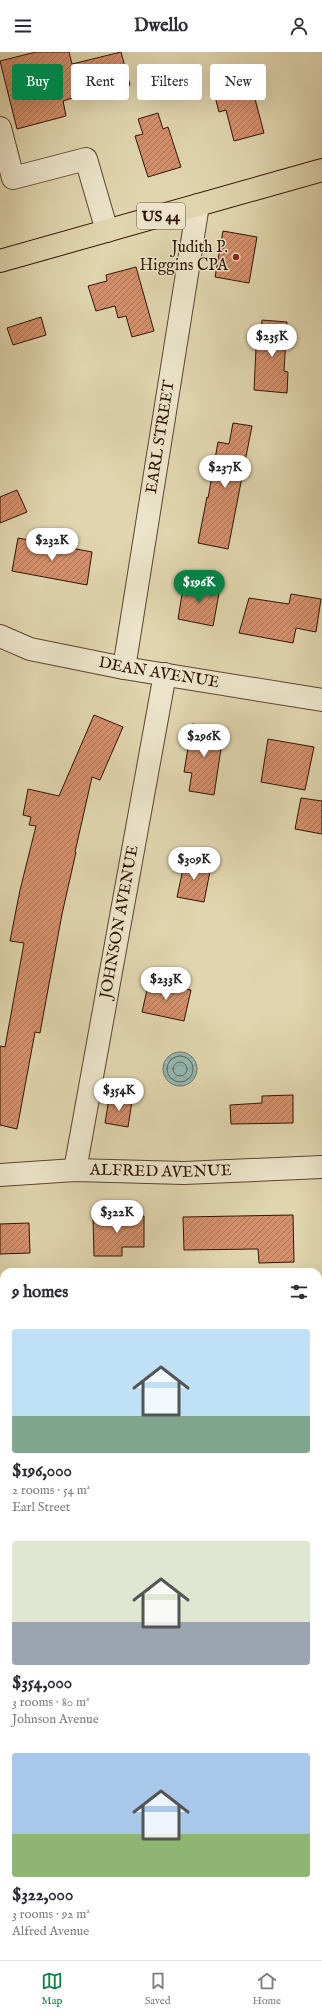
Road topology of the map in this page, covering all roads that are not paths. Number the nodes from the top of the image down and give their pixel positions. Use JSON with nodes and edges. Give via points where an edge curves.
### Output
{"nodes":[{"id":1,"x":0,"y":128,"type":"edge"},
{"id":2,"x":322,"y":170,"type":"edge"},
{"id":3,"x":198,"y":205,"type":"junction"},
{"id":4,"x":107,"y":231,"type":"junction"},
{"id":5,"x":0,"y":261,"type":"edge"},
{"id":6,"x":0,"y":636,"type":"edge"},
{"id":7,"x":124,"y":668,"type":"junction"},
{"id":8,"x":165,"y":674,"type":"junction"},
{"id":9,"x":322,"y":700,"type":"edge"},
{"id":10,"x":322,"y":1166,"type":"edge"},
{"id":11,"x":75,"y":1170,"type":"junction"},
{"id":12,"x":0,"y":1175,"type":"edge"}],
"edges":[{"from":1,"to":4,"type":"street","via":[[13,178],[86,159]]},
{"from":2,"to":3,"type":"main road","number":"US 44"},
{"from":3,"to":4,"type":"main road","number":"US 44"},
{"from":3,"to":7,"type":"street","name":"EARL STREET"},
{"from":4,"to":5,"type":"main road","number":"US 44"},
{"from":6,"to":7,"type":"street","name":"DEAN AVENUE","via":[[30,649]]},
{"from":7,"to":8,"type":"street","name":"DEAN AVENUE"},
{"from":8,"to":9,"type":"street","name":"DEAN AVENUE"},
{"from":8,"to":11,"type":"street","name":"JOHNSON AVENUE"},
{"from":10,"to":11,"type":"street","name":"ALFRED AVENUE","via":[[184,1173]]},
{"from":11,"to":12,"type":"street","name":"ALFRED AVENUE"}]}
